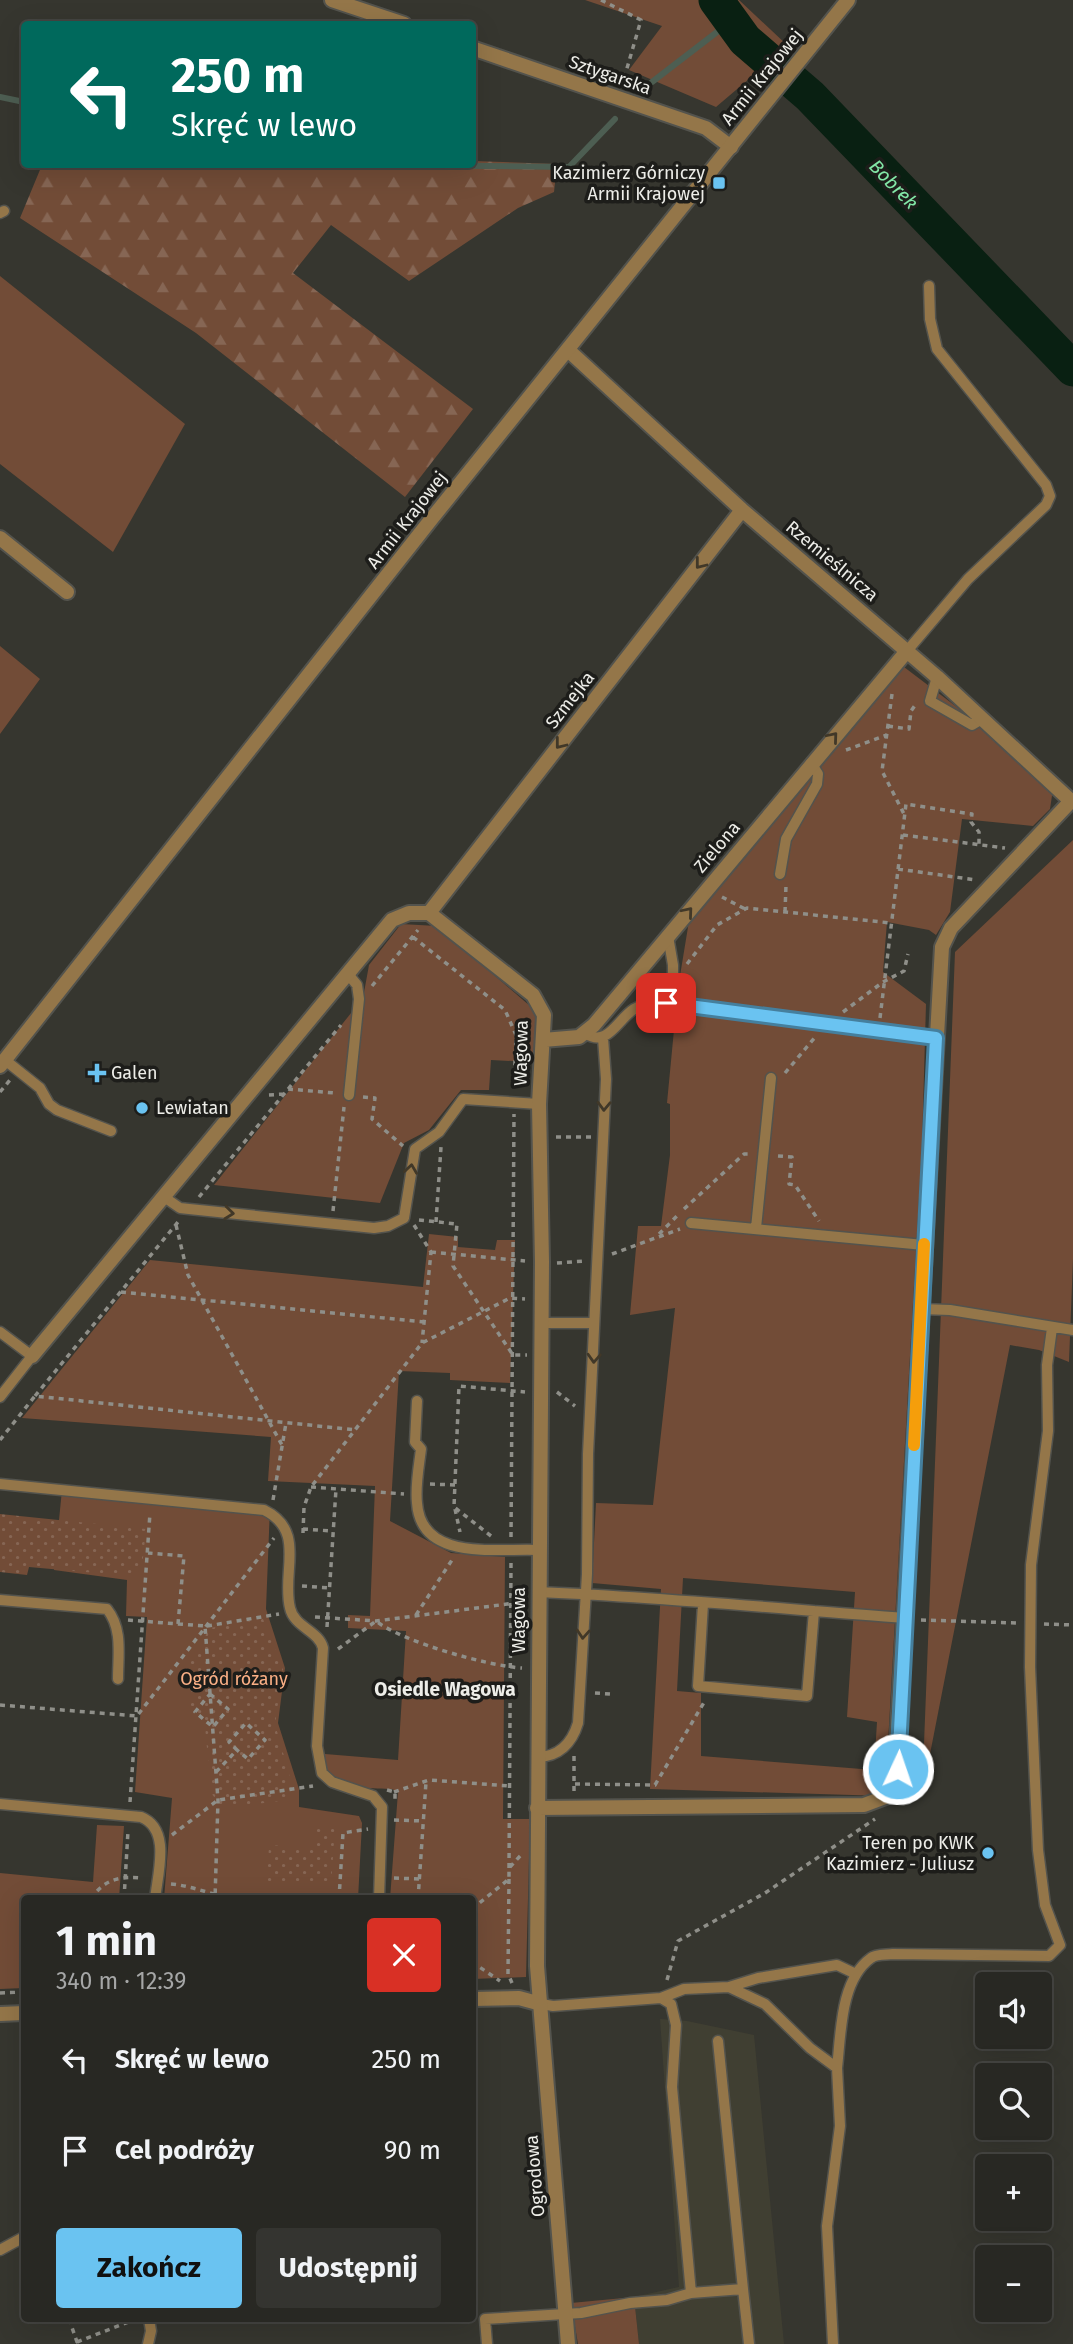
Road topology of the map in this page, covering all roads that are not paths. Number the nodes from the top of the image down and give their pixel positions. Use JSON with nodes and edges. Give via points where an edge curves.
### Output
{"nodes":[{"id":1,"x":332,"y":0,"type":"edge"},
{"id":2,"x":848,"y":0,"type":"edge"},
{"id":3,"x":395,"y":21,"type":"edge"},
{"id":4,"x":476,"y":49,"type":"edge"},
{"id":5,"x":731,"y":147,"type":"junction"},
{"id":6,"x":929,"y":285,"type":"dead end"},
{"id":7,"x":568,"y":350,"type":"junction"},
{"id":8,"x":742,"y":510,"type":"junction"},
{"id":9,"x":0,"y":538,"type":"edge"},
{"id":10,"x":67,"y":592,"type":"dead end"},
{"id":11,"x":907,"y":651,"type":"junction"},
{"id":12,"x":937,"y":677,"type":"junction"},
{"id":13,"x":982,"y":719,"type":"junction"},
{"id":14,"x":811,"y":763,"type":"junction"},
{"id":15,"x":1072,"y":802,"type":"edge"},
{"id":16,"x":780,"y":874,"type":"dead end"},
{"id":17,"x":430,"y":914,"type":"junction"},
{"id":18,"x":668,"y":936,"type":"junction"},
{"id":19,"x":348,"y":974,"type":"junction"},
{"id":20,"x":673,"y":1003,"type":"junction"},
{"id":21,"x":582,"y":1035,"type":"junction"},
{"id":22,"x":603,"y":1038,"type":"junction"},
{"id":23,"x":936,"y":1038,"type":"junction"},
{"id":24,"x":542,"y":1040,"type":"junction"},
{"id":25,"x":3,"y":1063,"type":"edge"},
{"id":26,"x":771,"y":1078,"type":"road end"},
{"id":27,"x":349,"y":1095,"type":"road end"},
{"id":28,"x":539,"y":1104,"type":"junction"},
{"id":29,"x":111,"y":1131,"type":"dead end"},
{"id":30,"x":164,"y":1197,"type":"junction"},
{"id":31,"x":691,"y":1223,"type":"road end"},
{"id":32,"x":756,"y":1228,"type":"junction"},
{"id":33,"x":924,"y":1245,"type":"junction"},
{"id":34,"x":921,"y":1309,"type":"junction"},
{"id":35,"x":540,"y":1323,"type":"junction"},
{"id":36,"x":594,"y":1323,"type":"junction"},
{"id":37,"x":1052,"y":1328,"type":"junction"},
{"id":38,"x":1073,"y":1330,"type":"edge"},
{"id":39,"x":0,"y":1332,"type":"edge"},
{"id":40,"x":32,"y":1356,"type":"junction"},
{"id":41,"x":0,"y":1397,"type":"edge"},
{"id":42,"x":417,"y":1401,"type":"dead end"},
{"id":43,"x":0,"y":1484,"type":"edge"},
{"id":44,"x":538,"y":1550,"type":"junction"},
{"id":45,"x":586,"y":1593,"type":"junction"},
{"id":46,"x":539,"y":1597,"type":"junction"},
{"id":47,"x":0,"y":1600,"type":"edge"},
{"id":48,"x":703,"y":1604,"type":"junction"},
{"id":49,"x":814,"y":1611,"type":"junction"},
{"id":50,"x":905,"y":1618,"type":"junction"},
{"id":51,"x":118,"y":1679,"type":"dead end"},
{"id":52,"x":537,"y":1757,"type":"junction"},
{"id":53,"x":0,"y":1804,"type":"edge"},
{"id":54,"x":537,"y":1808,"type":"junction"},
{"id":55,"x":155,"y":1895,"type":"edge"},
{"id":56,"x":379,"y":1895,"type":"edge"},
{"id":57,"x":856,"y":1974,"type":"junction"},
{"id":58,"x":729,"y":1987,"type":"junction"},
{"id":59,"x":476,"y":1998,"type":"edge"},
{"id":60,"x":661,"y":1998,"type":"junction"},
{"id":61,"x":541,"y":2004,"type":"junction"},
{"id":62,"x":21,"y":2013,"type":"edge"},
{"id":63,"x":0,"y":2014,"type":"edge"},
{"id":64,"x":718,"y":2041,"type":"dead end"},
{"id":65,"x":837,"y":2068,"type":"junction"},
{"id":66,"x":21,"y":2239,"type":"edge"},
{"id":67,"x":0,"y":2250,"type":"edge"},
{"id":68,"x":743,"y":2289,"type":"junction"},
{"id":69,"x":691,"y":2293,"type":"junction"},
{"id":70,"x":565,"y":2314,"type":"junction"},
{"id":71,"x":149,"y":2322,"type":"edge"},
{"id":72,"x":148,"y":2344,"type":"edge"},
{"id":73,"x":487,"y":2344,"type":"edge"},
{"id":74,"x":568,"y":2344,"type":"edge"},
{"id":75,"x":749,"y":2344,"type":"edge"},
{"id":76,"x":833,"y":2344,"type":"edge"}],
"edges":[{"from":1,"to":3,"type":"street"},
{"from":2,"to":5,"type":"street","name":"Armii Krajowej"},
{"from":4,"to":5,"type":"street","name":"Sztygarska","via":[[706,128]]},
{"from":5,"to":7,"type":"street","name":"Armii Krajowej"},
{"from":6,"to":11,"type":"lane","via":[[937,349],[1046,485],[1050,496],[968,579]]},
{"from":7,"to":8,"type":"street","name":"Rzemieślnicza"},
{"from":7,"to":25,"type":"street","name":"Armii Krajowej"},
{"from":8,"to":11,"type":"street","name":"Rzemieślnicza"},
{"from":8,"to":17,"type":"street","name":"Szmejka","one_way":true},
{"from":9,"to":10,"type":"street"},
{"from":11,"to":12,"type":"street","name":"Rzemieślnicza"},
{"from":14,"to":11,"type":"street","name":"Zielona","one_way":true},
{"from":12,"to":13,"type":"street","name":"Rzemieślnicza"},
{"from":12,"to":13,"type":"lane","via":[[930,701],[972,725]]},
{"from":13,"to":15,"type":"street","name":"Rzemieślnicza"},
{"from":14,"to":16,"type":"lane","via":[[818,774],[817,784],[786,839]]},
{"from":18,"to":14,"type":"street","name":"Zielona","one_way":true},
{"from":15,"to":23,"type":"street","via":[[951,928],[942,947]]},
{"from":17,"to":19,"type":"street","via":[[409,913],[392,920]]},
{"from":17,"to":24,"type":"street","name":"Wagowa","via":[[533,995],[544,1015]]},
{"from":18,"to":20,"type":"lane"},
{"from":18,"to":21,"type":"street","name":"Zielona"},
{"from":19,"to":27,"type":"lane","via":[[357,985],[358,1004]]},
{"from":19,"to":30,"type":"street"},
{"from":20,"to":22,"type":"lane","via":[[636,1007]]},
{"from":20,"to":23,"type":"lane"},
{"from":21,"to":22,"type":"lane"},
{"from":21,"to":24,"type":"street"},
{"from":22,"to":36,"type":"lane","one_way":true},
{"from":23,"to":33,"type":"street"},
{"from":24,"to":28,"type":"street","name":"Wagowa"},
{"from":25,"to":29,"type":"lane","via":[[40,1088],[57,1110]]},
{"from":26,"to":32,"type":"lane"},
{"from":30,"to":28,"type":"lane","one_way":true,"via":[[180,1208],[388,1226],[404,1218],[415,1149],[439,1132],[463,1099]]},
{"from":28,"to":35,"type":"street","name":"Wagowa"},
{"from":30,"to":40,"type":"street"},
{"from":31,"to":32,"type":"lane"},
{"from":32,"to":33,"type":"lane"},
{"from":33,"to":34,"type":"street"},
{"from":34,"to":37,"type":"lane"},
{"from":34,"to":50,"type":"street"},
{"from":35,"to":36,"type":"lane"},
{"from":35,"to":44,"type":"street","name":"Wagowa"},
{"from":36,"to":45,"type":"lane","one_way":true},
{"from":37,"to":38,"type":"lane"},
{"from":37,"to":57,"type":"lane","via":[[1047,1365],[1048,1431],[1031,1565],[1031,1624],[1038,1850],[1045,1905],[1060,1945],[1049,1956],[873,1956]]},
{"from":39,"to":40,"type":"lane"},
{"from":40,"to":41,"type":"lane"},
{"from":42,"to":44,"type":"lane","via":[[415,1442],[421,1449],[417,1495],[426,1531],[446,1545]]},
{"from":43,"to":56,"type":"lane","via":[[264,1510],[278,1517],[287,1533],[295,1615],[322,1642],[317,1746],[322,1773],[332,1782],[379,1800],[388,1825]]},
{"from":44,"to":46,"type":"street","name":"Wagowa"},
{"from":45,"to":46,"type":"lane"},
{"from":45,"to":48,"type":"lane"},
{"from":45,"to":52,"type":"lane","one_way":true,"via":[[578,1723],[563,1748],[549,1757]]},
{"from":46,"to":52,"type":"street","name":"Wagowa"},
{"from":47,"to":51,"type":"lane","via":[[107,1609],[116,1619],[118,1631]]},
{"from":48,"to":49,"type":"lane"},
{"from":48,"to":49,"type":"lane","via":[[698,1686],[807,1696]]},
{"from":49,"to":50,"type":"lane"},
{"from":50,"to":54,"type":"street","via":[[898,1769],[887,1796],[864,1805]]},
{"from":52,"to":54,"type":"street","name":"Wagowa"},
{"from":53,"to":55,"type":"lane","via":[[129,1815],[151,1821],[160,1837]]},
{"from":54,"to":61,"type":"street","name":"Wagowa"},
{"from":57,"to":58,"type":"lane","via":[[837,1965]]},
{"from":57,"to":65,"type":"lane","via":[[847,1997]]},
{"from":58,"to":60,"type":"lane","via":[[684,1989]]},
{"from":58,"to":65,"type":"lane","via":[[765,2004]]},
{"from":59,"to":61,"type":"street","via":[[516,1991]]},
{"from":60,"to":61,"type":"lane"},
{"from":60,"to":69,"type":"lane","via":[[671,2004],[676,2025],[672,2087]]},
{"from":61,"to":70,"type":"street","name":"Ogrodowa"},
{"from":62,"to":63,"type":"street"},
{"from":64,"to":68,"type":"lane"},
{"from":65,"to":76,"type":"lane","via":[[840,2126],[827,2226]]},
{"from":66,"to":67,"type":"lane"},
{"from":68,"to":69,"type":"lane"},
{"from":68,"to":75,"type":"lane"},
{"from":69,"to":70,"type":"lane"},
{"from":70,"to":73,"type":"lane","via":[[485,2319]]},
{"from":70,"to":74,"type":"street","name":"Ogrodowa"},
{"from":71,"to":72,"type":"lane"}]}
